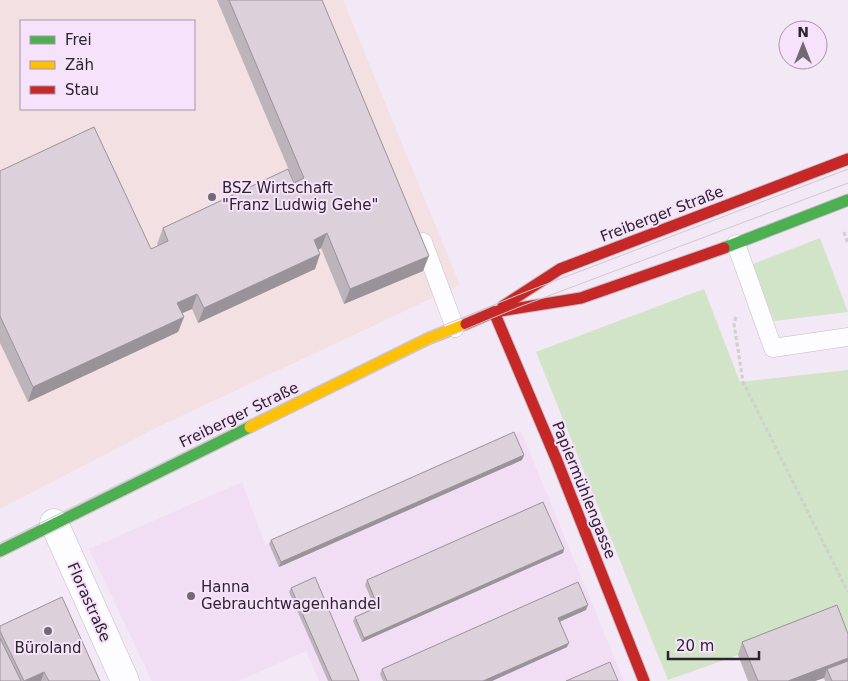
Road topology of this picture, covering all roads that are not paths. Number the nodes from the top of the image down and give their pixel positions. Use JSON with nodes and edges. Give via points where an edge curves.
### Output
{"nodes":[{"id":1,"x":848,"y":159,"type":"edge"},
{"id":2,"x":848,"y":200,"type":"edge"},
{"id":3,"x":423,"y":242,"type":"edge"},
{"id":4,"x":736,"y":244,"type":"junction"},
{"id":5,"x":494,"y":312,"type":"junction"},
{"id":6,"x":454,"y":328,"type":"junction"},
{"id":7,"x":848,"y":337,"type":"edge"},
{"id":8,"x":54,"y":523,"type":"junction"},
{"id":9,"x":0,"y":551,"type":"edge"},
{"id":10,"x":125,"y":681,"type":"edge"},
{"id":11,"x":644,"y":681,"type":"edge"}],
"edges":[{"from":1,"to":5,"type":"street","name":"Freiberger Straße","via":[[560,269]]},
{"from":2,"to":4,"type":"street","name":"Freiberger Straße"},
{"from":3,"to":6,"type":"lane"},
{"from":4,"to":5,"type":"street","name":"Freiberger Straße","via":[[581,298]]},
{"from":4,"to":7,"type":"lane","via":[[773,348]]},
{"from":5,"to":6,"type":"street","name":"Freiberger Straße"},
{"from":5,"to":11,"type":"street","name":"Papiermühlengasse","via":[[557,460]]},
{"from":6,"to":8,"type":"street","name":"Freiberger Straße","via":[[351,375]]},
{"from":8,"to":9,"type":"street","name":"Freiberger Straße"},
{"from":8,"to":10,"type":"street","name":"Florastraße"}]}
